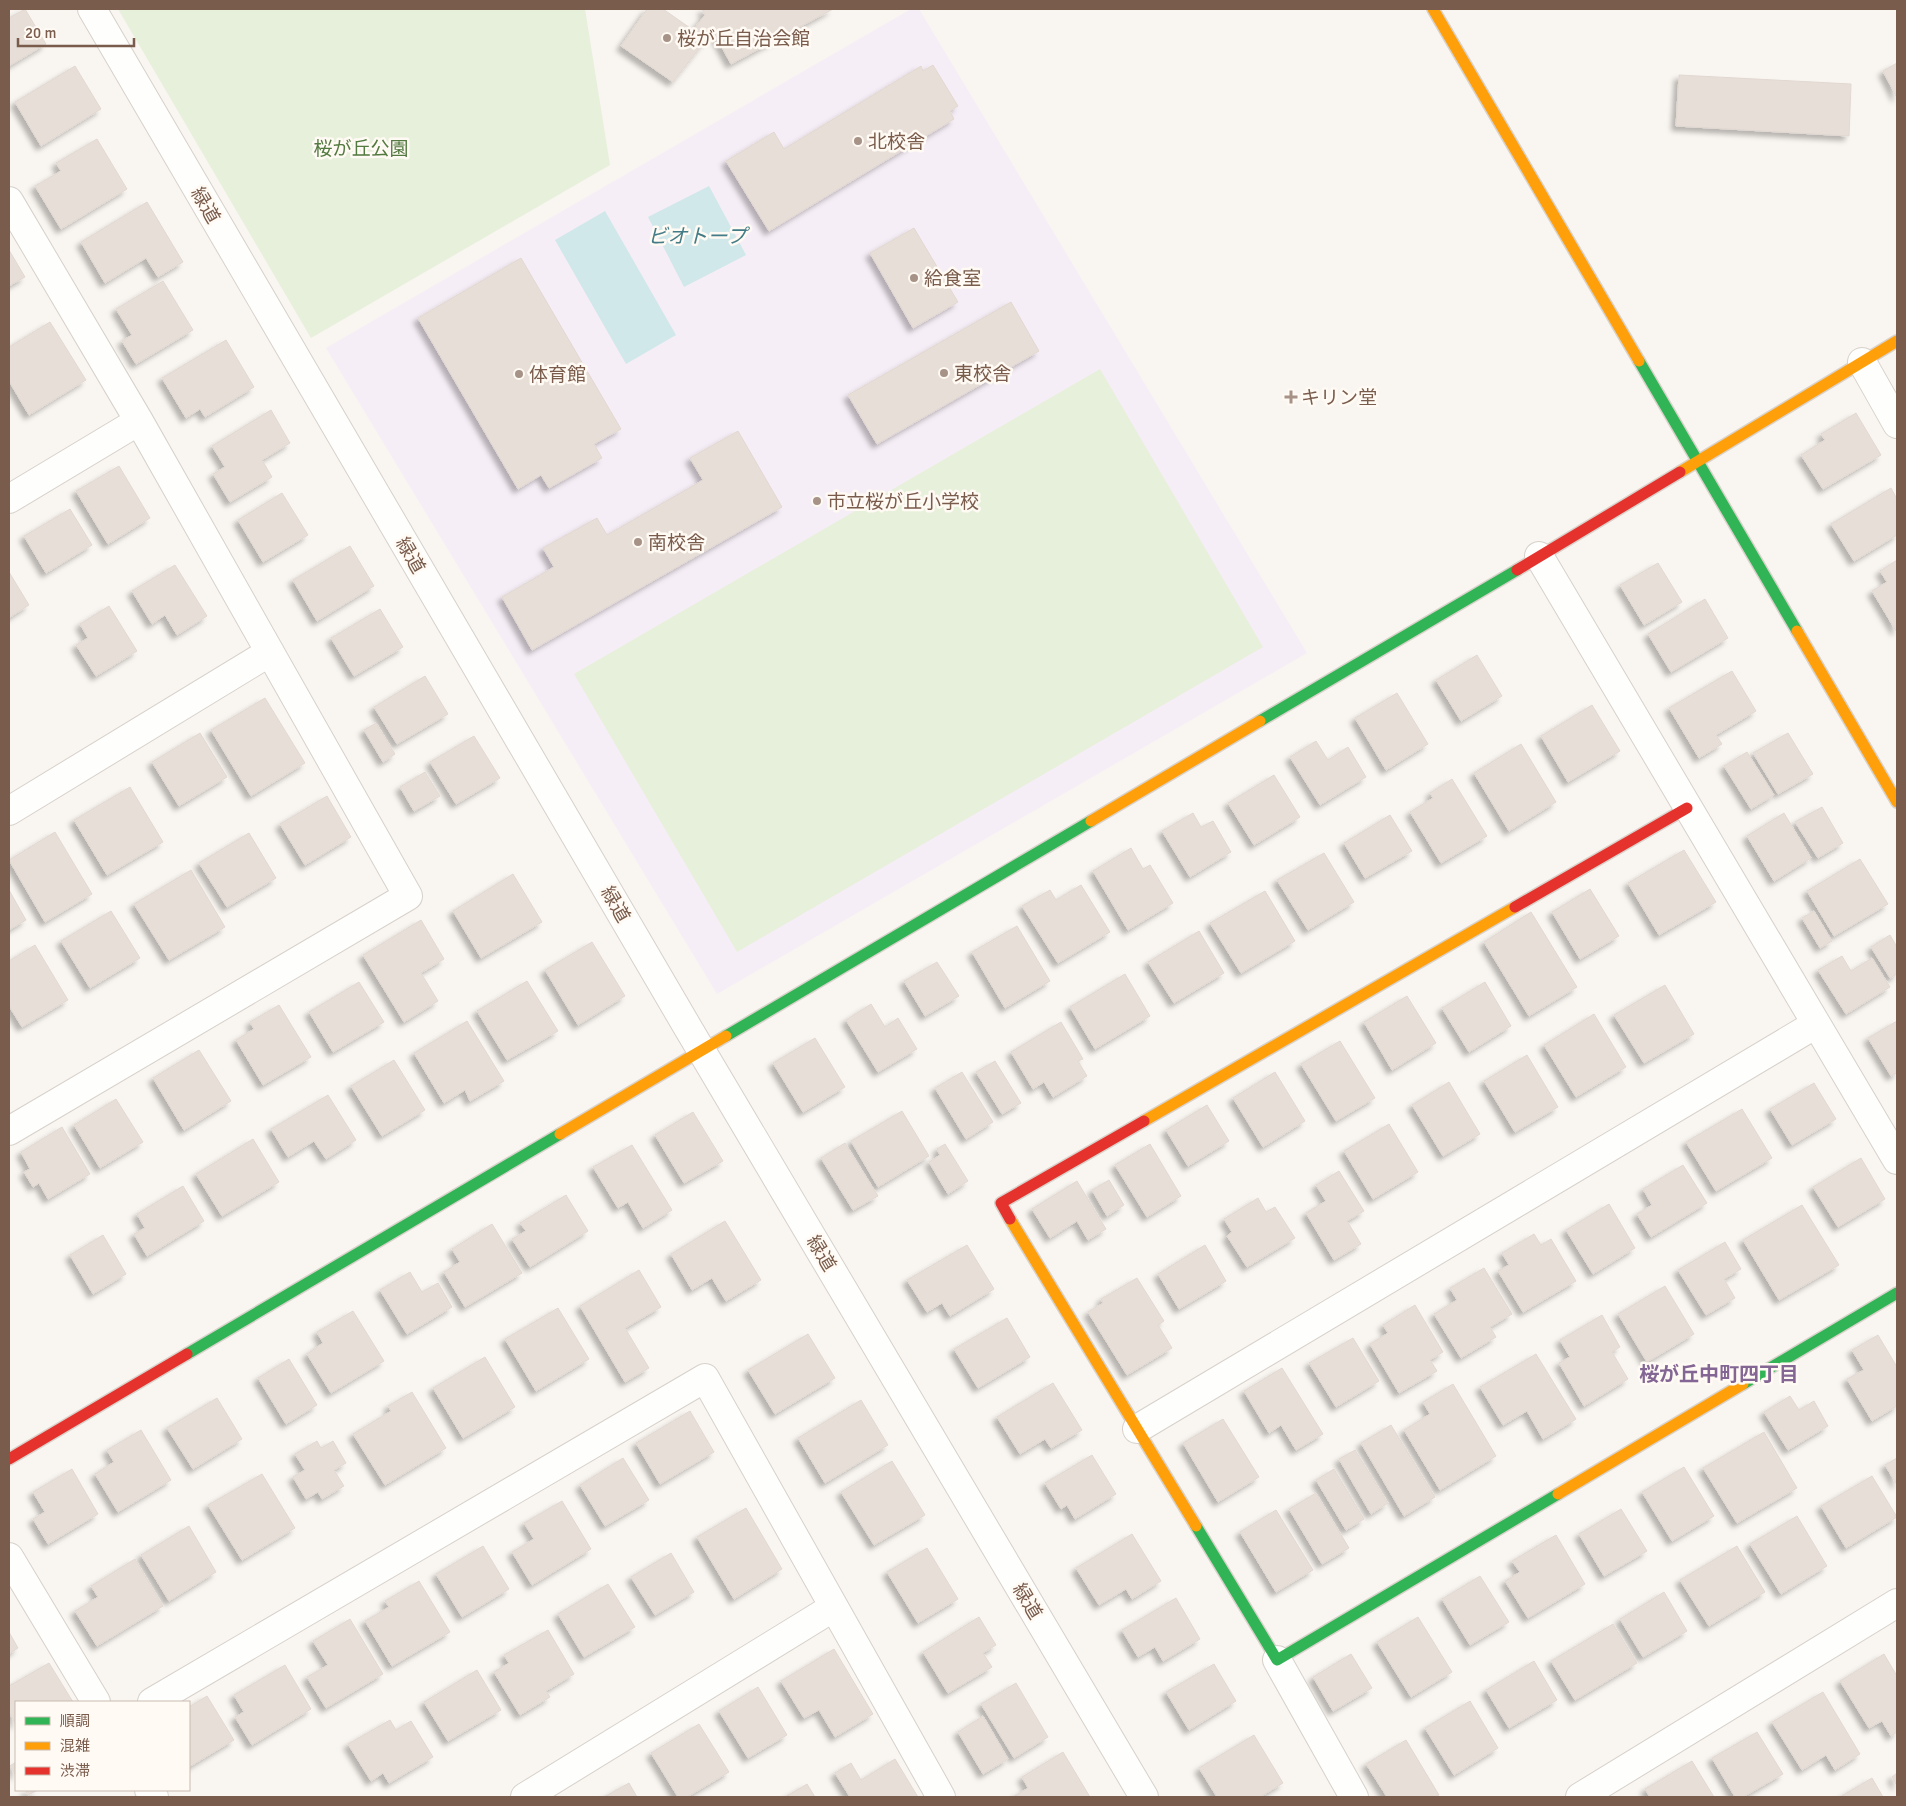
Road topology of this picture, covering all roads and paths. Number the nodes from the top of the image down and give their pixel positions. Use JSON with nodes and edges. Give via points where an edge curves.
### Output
{"nodes":[{"id":1,"x":92,"y":9,"type":"edge"},
{"id":2,"x":1433,"y":9,"type":"edge"},
{"id":3,"x":9,"y":201,"type":"edge"},
{"id":4,"x":1897,"y":341,"type":"edge"},
{"id":5,"x":1862,"y":362,"type":"junction"},
{"id":6,"x":139,"y":421,"type":"junction"},
{"id":7,"x":1897,"y":424,"type":"edge"},
{"id":8,"x":1698,"y":463,"type":"junction"},
{"id":9,"x":9,"y":499,"type":"edge"},
{"id":10,"x":1539,"y":556,"type":"junction"},
{"id":11,"x":270,"y":652,"type":"junction"},
{"id":12,"x":1897,"y":802,"type":"edge"},
{"id":13,"x":1687,"y":808,"type":"junction"},
{"id":14,"x":9,"y":811,"type":"edge"},
{"id":15,"x":1816,"y":1024,"type":"junction"},
{"id":16,"x":702,"y":1051,"type":"junction"},
{"id":17,"x":9,"y":1131,"type":"edge"},
{"id":18,"x":1897,"y":1160,"type":"edge"},
{"id":19,"x":1897,"y":1293,"type":"edge"},
{"id":20,"x":1138,"y":1429,"type":"junction"},
{"id":21,"x":9,"y":1459,"type":"edge"},
{"id":22,"x":9,"y":1557,"type":"edge"},
{"id":23,"x":1897,"y":1603,"type":"edge"},
{"id":24,"x":834,"y":1607,"type":"junction"},
{"id":25,"x":1277,"y":1660,"type":"junction"},
{"id":26,"x":95,"y":1701,"type":"edge"},
{"id":27,"x":154,"y":1701,"type":"edge"},
{"id":28,"x":525,"y":1797,"type":"edge"},
{"id":29,"x":941,"y":1797,"type":"edge"},
{"id":30,"x":1144,"y":1797,"type":"edge"},
{"id":31,"x":1354,"y":1797,"type":"edge"},
{"id":32,"x":1580,"y":1797,"type":"edge"}],
"edges":[{"from":1,"to":16,"type":"street","name":"緑道"},
{"from":2,"to":8,"type":"street"},
{"from":3,"to":6,"type":"street"},
{"from":4,"to":5,"type":"street"},
{"from":5,"to":7,"type":"street"},
{"from":5,"to":8,"type":"street"},
{"from":6,"to":9,"type":"street"},
{"from":6,"to":11,"type":"street"},
{"from":8,"to":10,"type":"street"},
{"from":8,"to":12,"type":"street"},
{"from":10,"to":13,"type":"street"},
{"from":10,"to":16,"type":"street"},
{"from":11,"to":14,"type":"street"},
{"from":11,"to":17,"type":"street","via":[[408,896]]},
{"from":13,"to":15,"type":"street"},
{"from":13,"to":20,"type":"street","via":[[1001,1203]]},
{"from":15,"to":18,"type":"street"},
{"from":15,"to":20,"type":"street"},
{"from":16,"to":21,"type":"street"},
{"from":16,"to":30,"type":"street","name":"緑道"},
{"from":19,"to":25,"type":"street"},
{"from":20,"to":25,"type":"street"},
{"from":22,"to":26,"type":"street"},
{"from":23,"to":32,"type":"street"},
{"from":24,"to":27,"type":"street","via":[[705,1378]]},
{"from":24,"to":28,"type":"street"},
{"from":24,"to":29,"type":"street"},
{"from":25,"to":31,"type":"street"}]}
